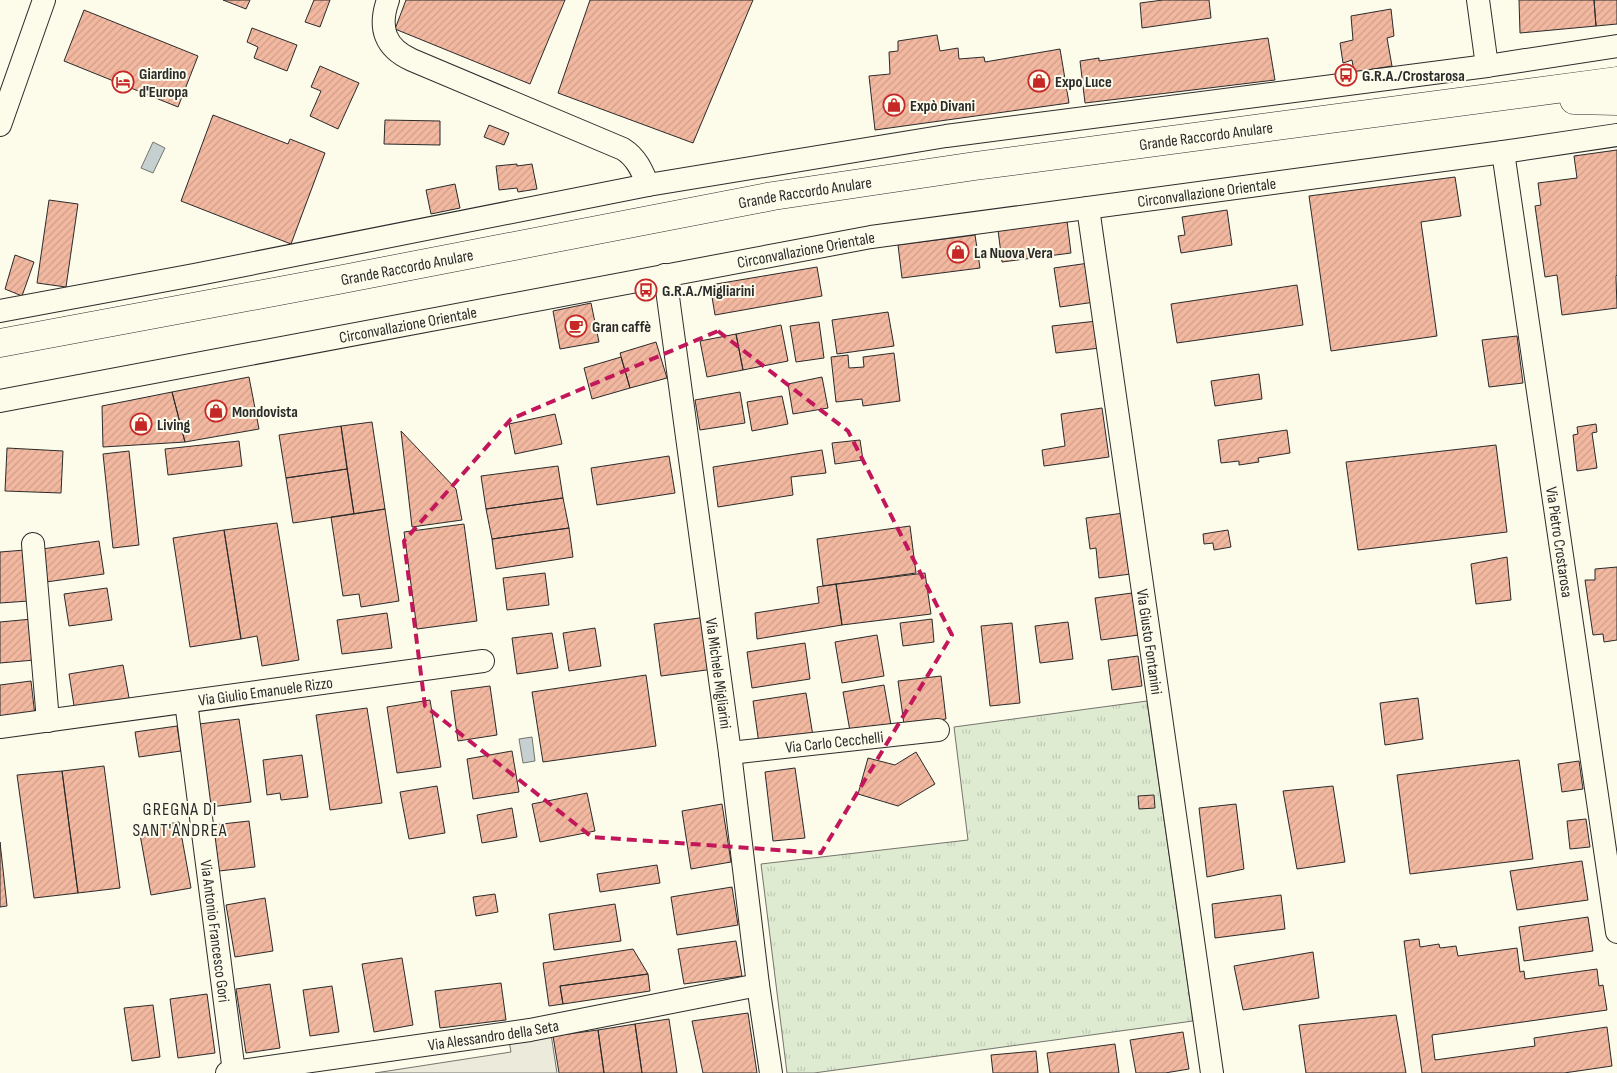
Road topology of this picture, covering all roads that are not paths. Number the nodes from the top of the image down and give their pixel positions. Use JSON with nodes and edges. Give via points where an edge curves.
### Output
{"nodes":[{"id":1,"x":44,"y":0,"type":"edge"},
{"id":2,"x":388,"y":0,"type":"edge"},
{"id":3,"x":1478,"y":0,"type":"edge"},
{"id":4,"x":1617,"y":46,"type":"edge"},
{"id":5,"x":1487,"y":66,"type":"junction"},
{"id":6,"x":1617,"y":81,"type":"edge"},
{"id":7,"x":1500,"y":97,"type":"junction"},
{"id":8,"x":1617,"y":101,"type":"edge"},
{"id":9,"x":0,"y":126,"type":"edge"},
{"id":10,"x":1617,"y":135,"type":"edge"},
{"id":11,"x":1503,"y":152,"type":"junction"},
{"id":12,"x":648,"y":185,"type":"junction"},
{"id":13,"x":1088,"y":208,"type":"junction"},
{"id":14,"x":666,"y":275,"type":"junction"},
{"id":15,"x":0,"y":311,"type":"edge"},
{"id":16,"x":0,"y":343,"type":"edge"},
{"id":17,"x":0,"y":401,"type":"edge"},
{"id":18,"x":33,"y":544,"type":"dead end"},
{"id":19,"x":483,"y":661,"type":"dead end"},
{"id":20,"x":186,"y":702,"type":"junction"},
{"id":21,"x":48,"y":721,"type":"junction"},
{"id":22,"x":0,"y":727,"type":"edge"},
{"id":23,"x":938,"y":730,"type":"dead end"},
{"id":24,"x":730,"y":753,"type":"junction"},
{"id":25,"x":1617,"y":932,"type":"edge"},
{"id":26,"x":758,"y":985,"type":"junction"},
{"id":27,"x":365,"y":1063,"type":"edge"},
{"id":28,"x":230,"y":1072,"type":"edge"},
{"id":29,"x":771,"y":1073,"type":"edge"},
{"id":30,"x":1212,"y":1073,"type":"edge"}],
"edges":[{"from":1,"to":9,"type":"street"},
{"from":2,"to":12,"type":"street","via":[[383,17],[384,29],[398,52],[623,149],[640,165]]},
{"from":3,"to":5,"type":"street"},
{"from":4,"to":5,"type":"street"},
{"from":5,"to":12,"type":"street","via":[[946,136]]},
{"from":6,"to":7,"type":"highway","name":"Grande Raccordo Anulare"},
{"from":7,"to":8,"type":"highway"},
{"from":7,"to":16,"type":"highway","name":"Grande Raccordo Anulare","via":[[773,196]]},
{"from":10,"to":11,"type":"street","name":"Circonvallazione Orientale"},
{"from":11,"to":13,"type":"street","name":"Circonvallazione Orientale"},
{"from":11,"to":25,"type":"street","name":"Via Pietro Crostarosa"},
{"from":12,"to":15,"type":"street"},
{"from":13,"to":14,"type":"street","name":"Circonvallazione Orientale","via":[[871,237]]},
{"from":13,"to":30,"type":"street","name":"Via Giusto Fontanini"},
{"from":14,"to":17,"type":"street","name":"Circonvallazione Orientale"},
{"from":14,"to":24,"type":"street","name":"Via Michele Migliarini"},
{"from":18,"to":21,"type":"street"},
{"from":19,"to":20,"type":"street","name":"Via Giulio Emanuele Rizzo"},
{"from":20,"to":21,"type":"street","name":"Via Giulio Emanuele Rizzo"},
{"from":20,"to":28,"type":"street","name":"Via Antonio Francesco Gori"},
{"from":21,"to":22,"type":"street","name":"Via Giulio Emanuele Rizzo"},
{"from":23,"to":24,"type":"street","name":"Via Carlo Cecchelli"},
{"from":24,"to":26,"type":"street","name":"Via Michele Migliarini"},
{"from":26,"to":27,"type":"street","name":"Via Alessandro della Seta"},
{"from":26,"to":29,"type":"street","name":"Via Michele Migliarini"},
{"from":27,"to":28,"type":"street","name":"Via Alessandro della Seta"}]}
